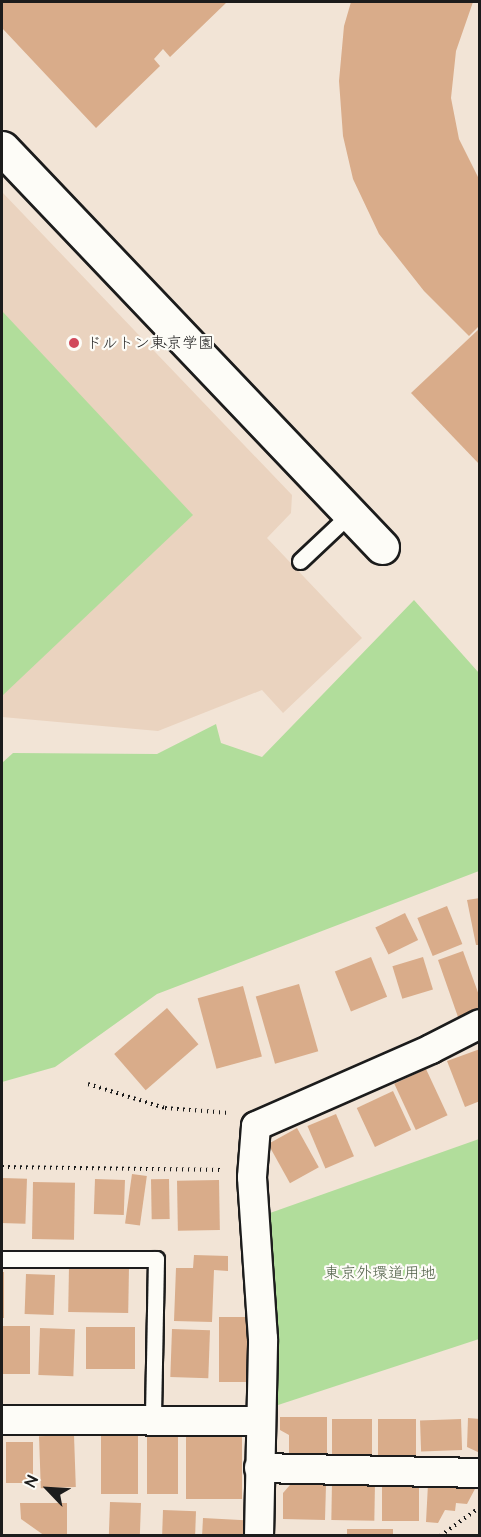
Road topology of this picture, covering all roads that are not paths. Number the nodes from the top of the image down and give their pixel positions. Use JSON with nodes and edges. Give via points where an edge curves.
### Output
{"nodes":[{"id":1,"x":2,"y":148,"type":"edge"},
{"id":2,"x":351,"y":513,"type":"junction"},
{"id":3,"x":382,"y":547,"type":"dead end"},
{"id":4,"x":300,"y":561,"type":"dead end"},
{"id":5,"x":480,"y":1024,"type":"edge"},
{"id":6,"x":2,"y":1259,"type":"edge"},
{"id":7,"x":2,"y":1420,"type":"edge"},
{"id":8,"x":153,"y":1421,"type":"junction"},
{"id":9,"x":259,"y":1421,"type":"junction"},
{"id":10,"x":259,"y":1468,"type":"junction"},
{"id":11,"x":480,"y":1473,"type":"edge"},
{"id":12,"x":259,"y":1536,"type":"edge"}],
"edges":[{"from":1,"to":2,"type":"street"},
{"from":2,"to":3,"type":"street"},
{"from":2,"to":4,"type":"lane"},
{"from":5,"to":9,"type":"street","via":[[256,1126],[252,1177],[263,1340]]},
{"from":6,"to":8,"type":"lane","via":[[156,1259]]},
{"from":7,"to":8,"type":"street"},
{"from":8,"to":9,"type":"street"},
{"from":9,"to":10,"type":"street"},
{"from":10,"to":11,"type":"street"},
{"from":10,"to":12,"type":"street"}]}
